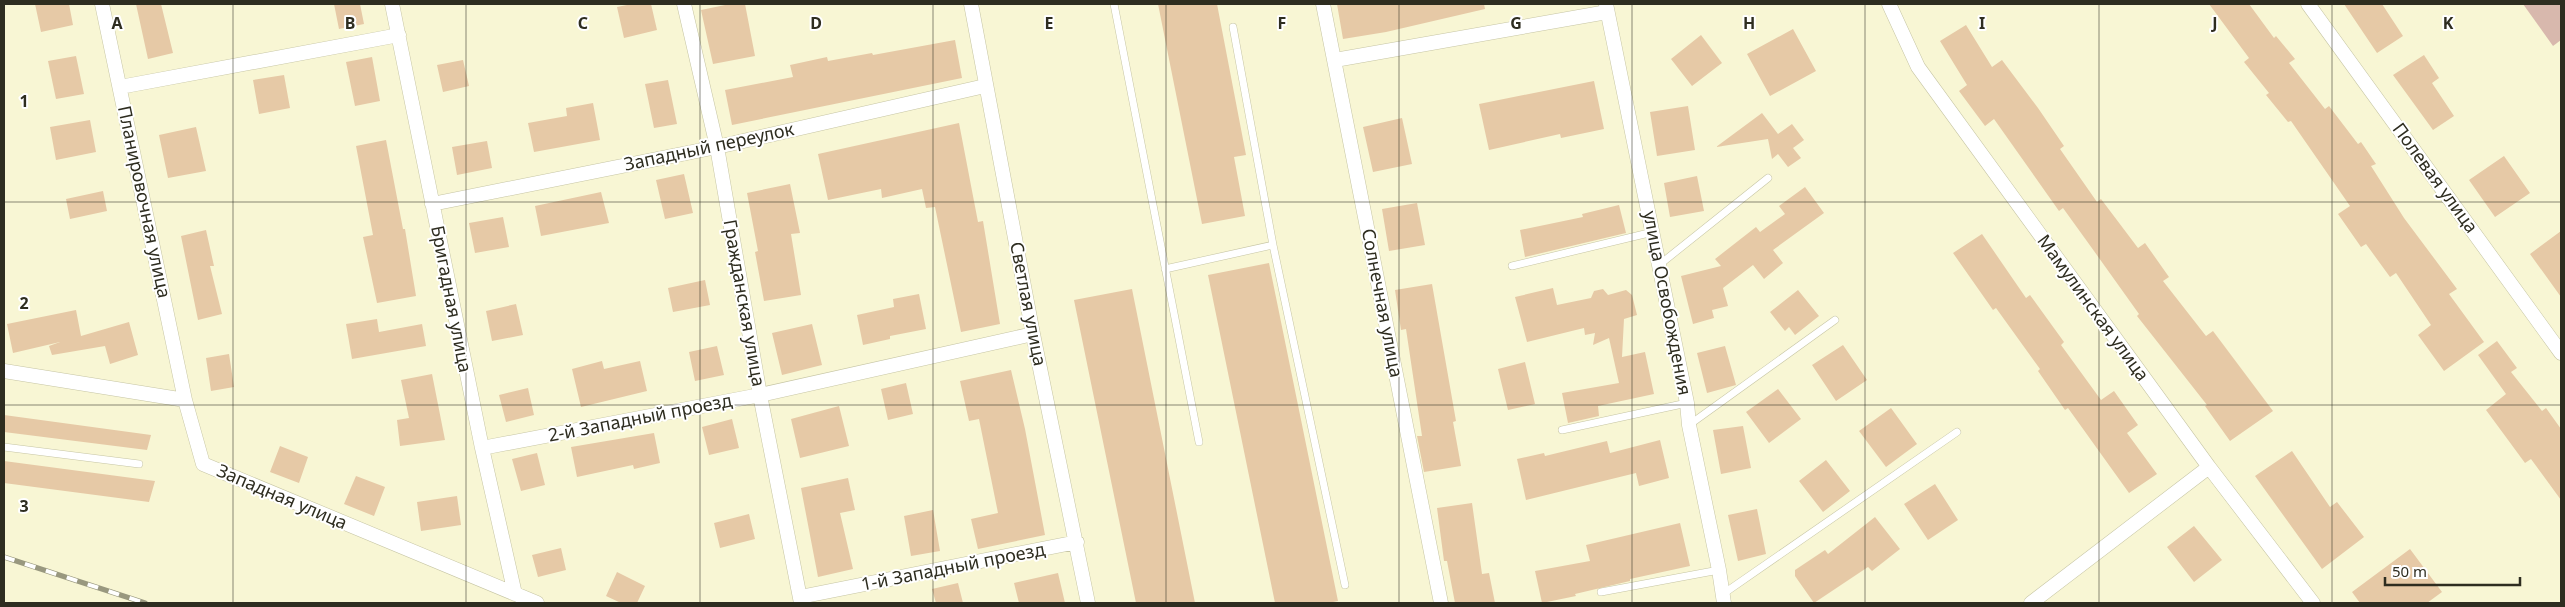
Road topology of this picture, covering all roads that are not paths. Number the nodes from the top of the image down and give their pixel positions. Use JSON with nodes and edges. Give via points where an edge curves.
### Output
{"nodes":[{"id":1,"x":102,"y":4,"type":"edge"},
{"id":2,"x":392,"y":4,"type":"edge"},
{"id":3,"x":684,"y":4,"type":"edge"},
{"id":4,"x":971,"y":4,"type":"edge"},
{"id":5,"x":1114,"y":4,"type":"edge"},
{"id":6,"x":1323,"y":4,"type":"edge"},
{"id":7,"x":1890,"y":4,"type":"edge"},
{"id":8,"x":2308,"y":4,"type":"edge"},
{"id":9,"x":1607,"y":8,"type":"edge"},
{"id":10,"x":1233,"y":27,"type":"dead end"},
{"id":11,"x":399,"y":35,"type":"junction"},
{"id":12,"x":1335,"y":60,"type":"junction"},
{"id":13,"x":985,"y":86,"type":"junction"},
{"id":14,"x":120,"y":87,"type":"junction"},
{"id":15,"x":717,"y":147,"type":"junction"},
{"id":16,"x":1768,"y":178,"type":"dead end"},
{"id":17,"x":432,"y":204,"type":"junction"},
{"id":18,"x":1653,"y":232,"type":"junction"},
{"id":19,"x":1272,"y":245,"type":"junction"},
{"id":20,"x":1512,"y":266,"type":"dead end"},
{"id":21,"x":1658,"y":266,"type":"junction"},
{"id":22,"x":1165,"y":269,"type":"junction"},
{"id":23,"x":1835,"y":320,"type":"dead end"},
{"id":24,"x":1033,"y":334,"type":"junction"},
{"id":25,"x":2561,"y":353,"type":"edge"},
{"id":26,"x":4,"y":371,"type":"edge"},
{"id":27,"x":760,"y":395,"type":"junction"},
{"id":28,"x":185,"y":400,"type":"junction"},
{"id":29,"x":1687,"y":403,"type":"junction"},
{"id":30,"x":1688,"y":425,"type":"junction"},
{"id":31,"x":1562,"y":430,"type":"dead end"},
{"id":32,"x":1958,"y":432,"type":"dead end"},
{"id":33,"x":1199,"y":442,"type":"dead end"},
{"id":34,"x":4,"y":447,"type":"edge"},
{"id":35,"x":482,"y":448,"type":"junction"},
{"id":36,"x":139,"y":464,"type":"dead end"},
{"id":37,"x":2209,"y":467,"type":"junction"},
{"id":38,"x":1077,"y":542,"type":"junction"},
{"id":39,"x":1719,"y":570,"type":"junction"},
{"id":40,"x":1345,"y":585,"type":"dead end"},
{"id":41,"x":1600,"y":592,"type":"dead end"},
{"id":42,"x":515,"y":594,"type":"junction"},
{"id":43,"x":1723,"y":599,"type":"edge"},
{"id":44,"x":801,"y":600,"type":"edge"},
{"id":45,"x":537,"y":603,"type":"edge"},
{"id":46,"x":1088,"y":603,"type":"edge"},
{"id":47,"x":1441,"y":603,"type":"edge"},
{"id":48,"x":2031,"y":603,"type":"edge"},
{"id":49,"x":2313,"y":603,"type":"edge"}],
"edges":[{"from":1,"to":14,"type":"street","name":"Планировочная улица"},
{"from":2,"to":11,"type":"street","name":"Бригадная улица"},
{"from":3,"to":15,"type":"street","name":"Гражданская улица"},
{"from":4,"to":13,"type":"street","name":"Светлая улица"},
{"from":5,"to":22,"type":"lane"},
{"from":6,"to":12,"type":"street","name":"Солнечная улица"},
{"from":7,"to":37,"type":"street","name":"Мамулинская улица","via":[[1918,67]]},
{"from":8,"to":25,"type":"street","name":"Полевая улица"},
{"from":9,"to":12,"type":"street"},
{"from":9,"to":18,"type":"street","name":"улица Освобождения"},
{"from":10,"to":19,"type":"lane"},
{"from":11,"to":14,"type":"street"},
{"from":11,"to":17,"type":"street","name":"Бригадная улица"},
{"from":12,"to":47,"type":"street","name":"Солнечная улица"},
{"from":13,"to":15,"type":"street","name":"Западный переулок"},
{"from":13,"to":24,"type":"street","name":"Светлая улица"},
{"from":14,"to":28,"type":"street","name":"Планировочная улица"},
{"from":15,"to":17,"type":"street","name":"Западный переулок"},
{"from":15,"to":27,"type":"street","name":"Гражданская улица"},
{"from":16,"to":21,"type":"lane"},
{"from":17,"to":35,"type":"street","name":"Бригадная улица"},
{"from":18,"to":20,"type":"lane"},
{"from":18,"to":21,"type":"street","name":"улица Освобождения"},
{"from":19,"to":22,"type":"lane"},
{"from":19,"to":40,"type":"lane"},
{"from":21,"to":29,"type":"street","name":"улица Освобождения"},
{"from":22,"to":33,"type":"lane"},
{"from":23,"to":30,"type":"lane"},
{"from":24,"to":27,"type":"street","name":"2-й Западный проезд"},
{"from":24,"to":38,"type":"street","name":"Светлая улица"},
{"from":26,"to":28,"type":"street"},
{"from":27,"to":35,"type":"street","name":"2-й Западный проезд"},
{"from":27,"to":44,"type":"street","name":"Гражданская улица"},
{"from":28,"to":42,"type":"street","name":"Западная улица","via":[[203,464]]},
{"from":29,"to":30,"type":"street","name":"улица Освобождения"},
{"from":29,"to":31,"type":"lane"},
{"from":30,"to":39,"type":"street","name":"улица Освобождения"},
{"from":32,"to":43,"type":"lane"},
{"from":34,"to":36,"type":"lane"},
{"from":35,"to":42,"type":"street","name":"Бригадная улица"},
{"from":37,"to":48,"type":"street"},
{"from":37,"to":49,"type":"street","name":"Мамулинская улица"},
{"from":38,"to":44,"type":"street","name":"1-й Западный проезд"},
{"from":38,"to":46,"type":"street","name":"Светлая улица"},
{"from":39,"to":41,"type":"lane"},
{"from":39,"to":43,"type":"street","name":"улица Освобождения"},
{"from":42,"to":45,"type":"street","name":"Западная улица"}]}
